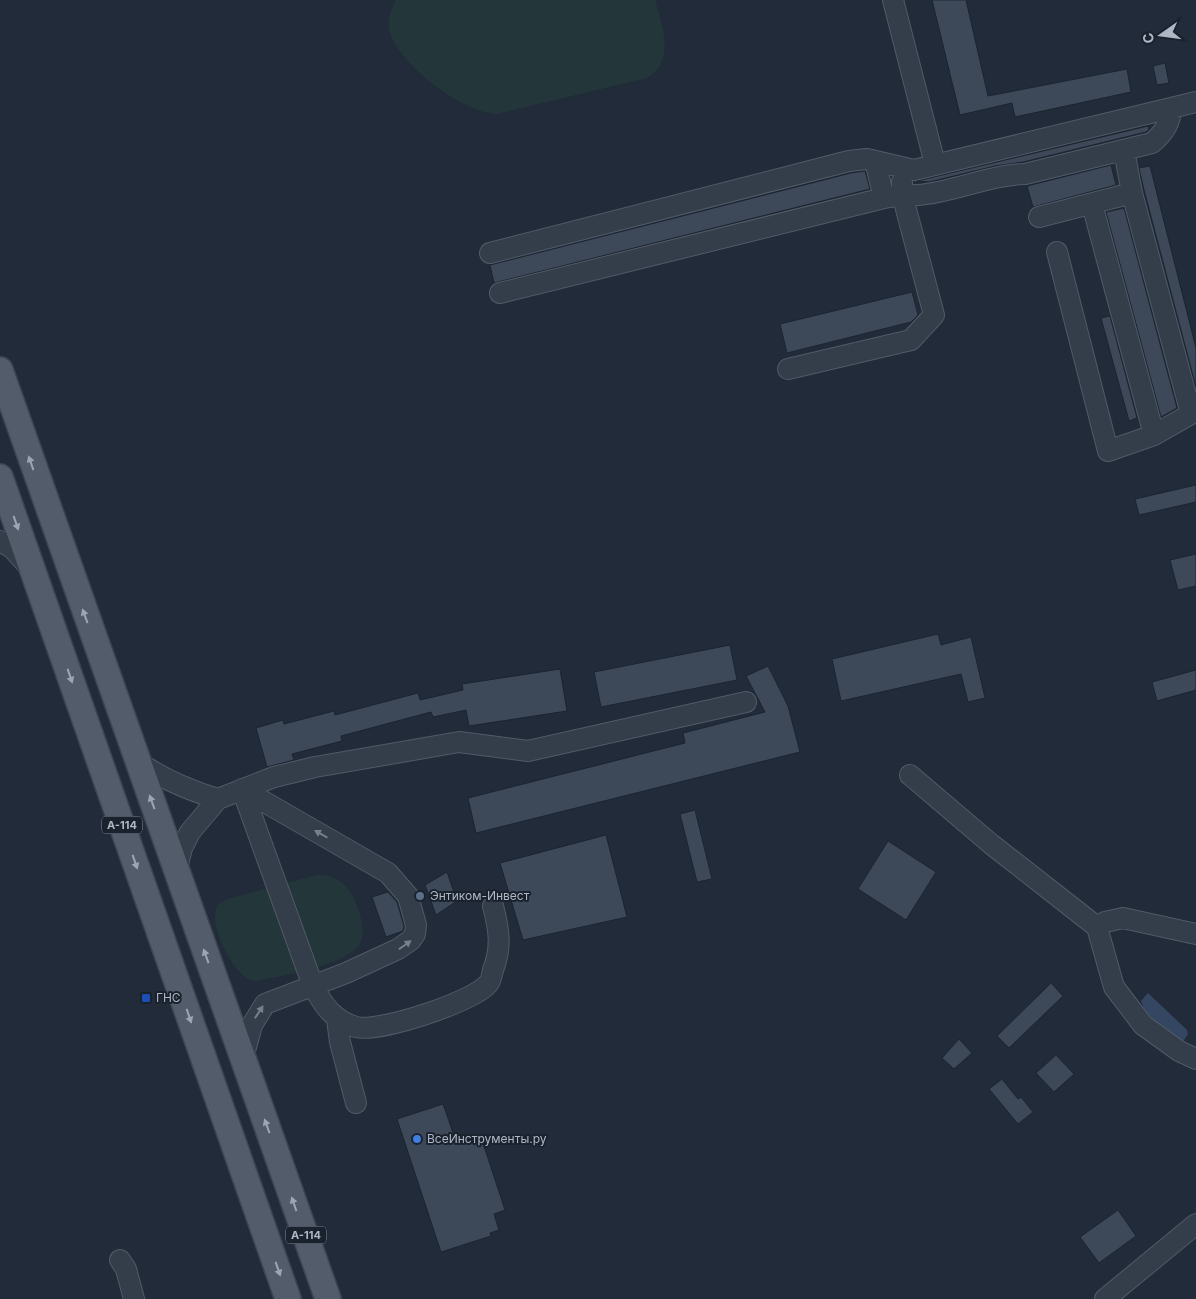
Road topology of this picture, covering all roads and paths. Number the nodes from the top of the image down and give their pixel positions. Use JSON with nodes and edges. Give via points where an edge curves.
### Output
{"nodes":[{"id":1,"x":893,"y":0,"type":"edge"},
{"id":2,"x":1196,"y":102,"type":"edge"},
{"id":3,"x":1171,"y":108,"type":"junction"},
{"id":4,"x":1124,"y":150,"type":"junction"},
{"id":5,"x":875,"y":161,"type":"junction"},
{"id":6,"x":935,"y":164,"type":"junction"},
{"id":7,"x":903,"y":167,"type":"junction"},
{"id":8,"x":1132,"y":193,"type":"junction"},
{"id":9,"x":893,"y":196,"type":"junction"},
{"id":10,"x":1092,"y":204,"type":"junction"},
{"id":11,"x":1039,"y":217,"type":"dead end"},
{"id":12,"x":490,"y":252,"type":"dead end"},
{"id":13,"x":1057,"y":252,"type":"dead end"},
{"id":14,"x":500,"y":294,"type":"dead end"},
{"id":15,"x":788,"y":369,"type":"dead end"},
{"id":16,"x":0,"y":370,"type":"edge"},
{"id":17,"x":1194,"y":413,"type":"edge"},
{"id":18,"x":1154,"y":435,"type":"junction"},
{"id":19,"x":0,"y":477,"type":"edge"},
{"id":20,"x":0,"y":541,"type":"edge"},
{"id":21,"x":34,"y":572,"type":"junction"},
{"id":22,"x":746,"y":702,"type":"dead end"},
{"id":23,"x":137,"y":761,"type":"junction"},
{"id":24,"x":910,"y":776,"type":"dead end"},
{"id":25,"x":242,"y":789,"type":"junction"},
{"id":26,"x":218,"y":799,"type":"junction"},
{"id":27,"x":176,"y":872,"type":"junction"},
{"id":28,"x":494,"y":906,"type":"dead end"},
{"id":29,"x":1097,"y":927,"type":"junction"},
{"id":30,"x":1196,"y":934,"type":"edge"},
{"id":31,"x":313,"y":986,"type":"junction"},
{"id":32,"x":337,"y":1019,"type":"junction"},
{"id":33,"x":243,"y":1058,"type":"junction"},
{"id":34,"x":1196,"y":1059,"type":"edge"},
{"id":35,"x":356,"y":1103,"type":"dead end"},
{"id":36,"x":1196,"y":1224,"type":"edge"},
{"id":37,"x":120,"y":1260,"type":"dead end"},
{"id":38,"x":134,"y":1299,"type":"edge"},
{"id":39,"x":288,"y":1299,"type":"edge"},
{"id":40,"x":328,"y":1299,"type":"edge"},
{"id":41,"x":1105,"y":1299,"type":"edge"}],
"edges":[{"from":1,"to":6,"type":"street"},
{"from":2,"to":3,"type":"street"},
{"from":3,"to":4,"type":"street","via":[[1169,123],[1160,137],[1152,143]]},
{"from":3,"to":6,"type":"street"},
{"from":4,"to":8,"type":"street"},
{"from":4,"to":9,"type":"street","via":[[1025,174],[1007,174],[918,195]]},
{"from":5,"to":7,"type":"street"},
{"from":5,"to":9,"type":"street"},
{"from":5,"to":12,"type":"street","via":[[849,161]]},
{"from":6,"to":7,"type":"street","via":[[914,170]]},
{"from":7,"to":9,"type":"street"},
{"from":8,"to":10,"type":"street"},
{"from":8,"to":17,"type":"street"},
{"from":9,"to":14,"type":"street"},
{"from":9,"to":15,"type":"street","via":[[934,315],[911,340]]},
{"from":10,"to":11,"type":"street"},
{"from":10,"to":18,"type":"street"},
{"from":13,"to":18,"type":"street","via":[[1108,451]]},
{"from":23,"to":16,"type":"main road","number":"А-114","one_way":true},
{"from":17,"to":18,"type":"street"},
{"from":19,"to":21,"type":"main road","number":"А-114","one_way":true},
{"from":20,"to":21,"type":"street","via":[[12,548]]},
{"from":21,"to":39,"type":"main road","number":"А-114","one_way":true},
{"from":22,"to":25,"type":"street","via":[[528,751],[459,742],[315,766]]},
{"from":23,"to":26,"type":"street","via":[[167,781]]},
{"from":27,"to":23,"type":"main road","number":"А-114","one_way":true},
{"from":24,"to":29,"type":"street"},
{"from":25,"to":26,"type":"street"},
{"from":25,"to":31,"type":"street"},
{"from":31,"to":25,"type":"street","one_way":true,"via":[[374,961],[411,940],[416,925],[408,896],[388,873]]},
{"from":26,"to":27,"type":"street","via":[[190,832]]},
{"from":33,"to":27,"type":"main road","number":"А-114","one_way":true},
{"from":28,"to":32,"type":"street","via":[[500,934],[498,958],[488,984],[463,1002],[383,1026],[357,1028]]},
{"from":29,"to":30,"type":"street","via":[[1123,918]]},
{"from":29,"to":34,"type":"street","via":[[1114,986],[1143,1025]]},
{"from":31,"to":32,"type":"street","via":[[323,1005]]},
{"from":33,"to":31,"type":"street","one_way":true,"via":[[252,1025],[265,1004]]},
{"from":32,"to":35,"type":"street"},
{"from":40,"to":33,"type":"main road","number":"А-114","one_way":true},
{"from":36,"to":41,"type":"street"},
{"from":37,"to":38,"type":"street","via":[[126,1269]]}]}
